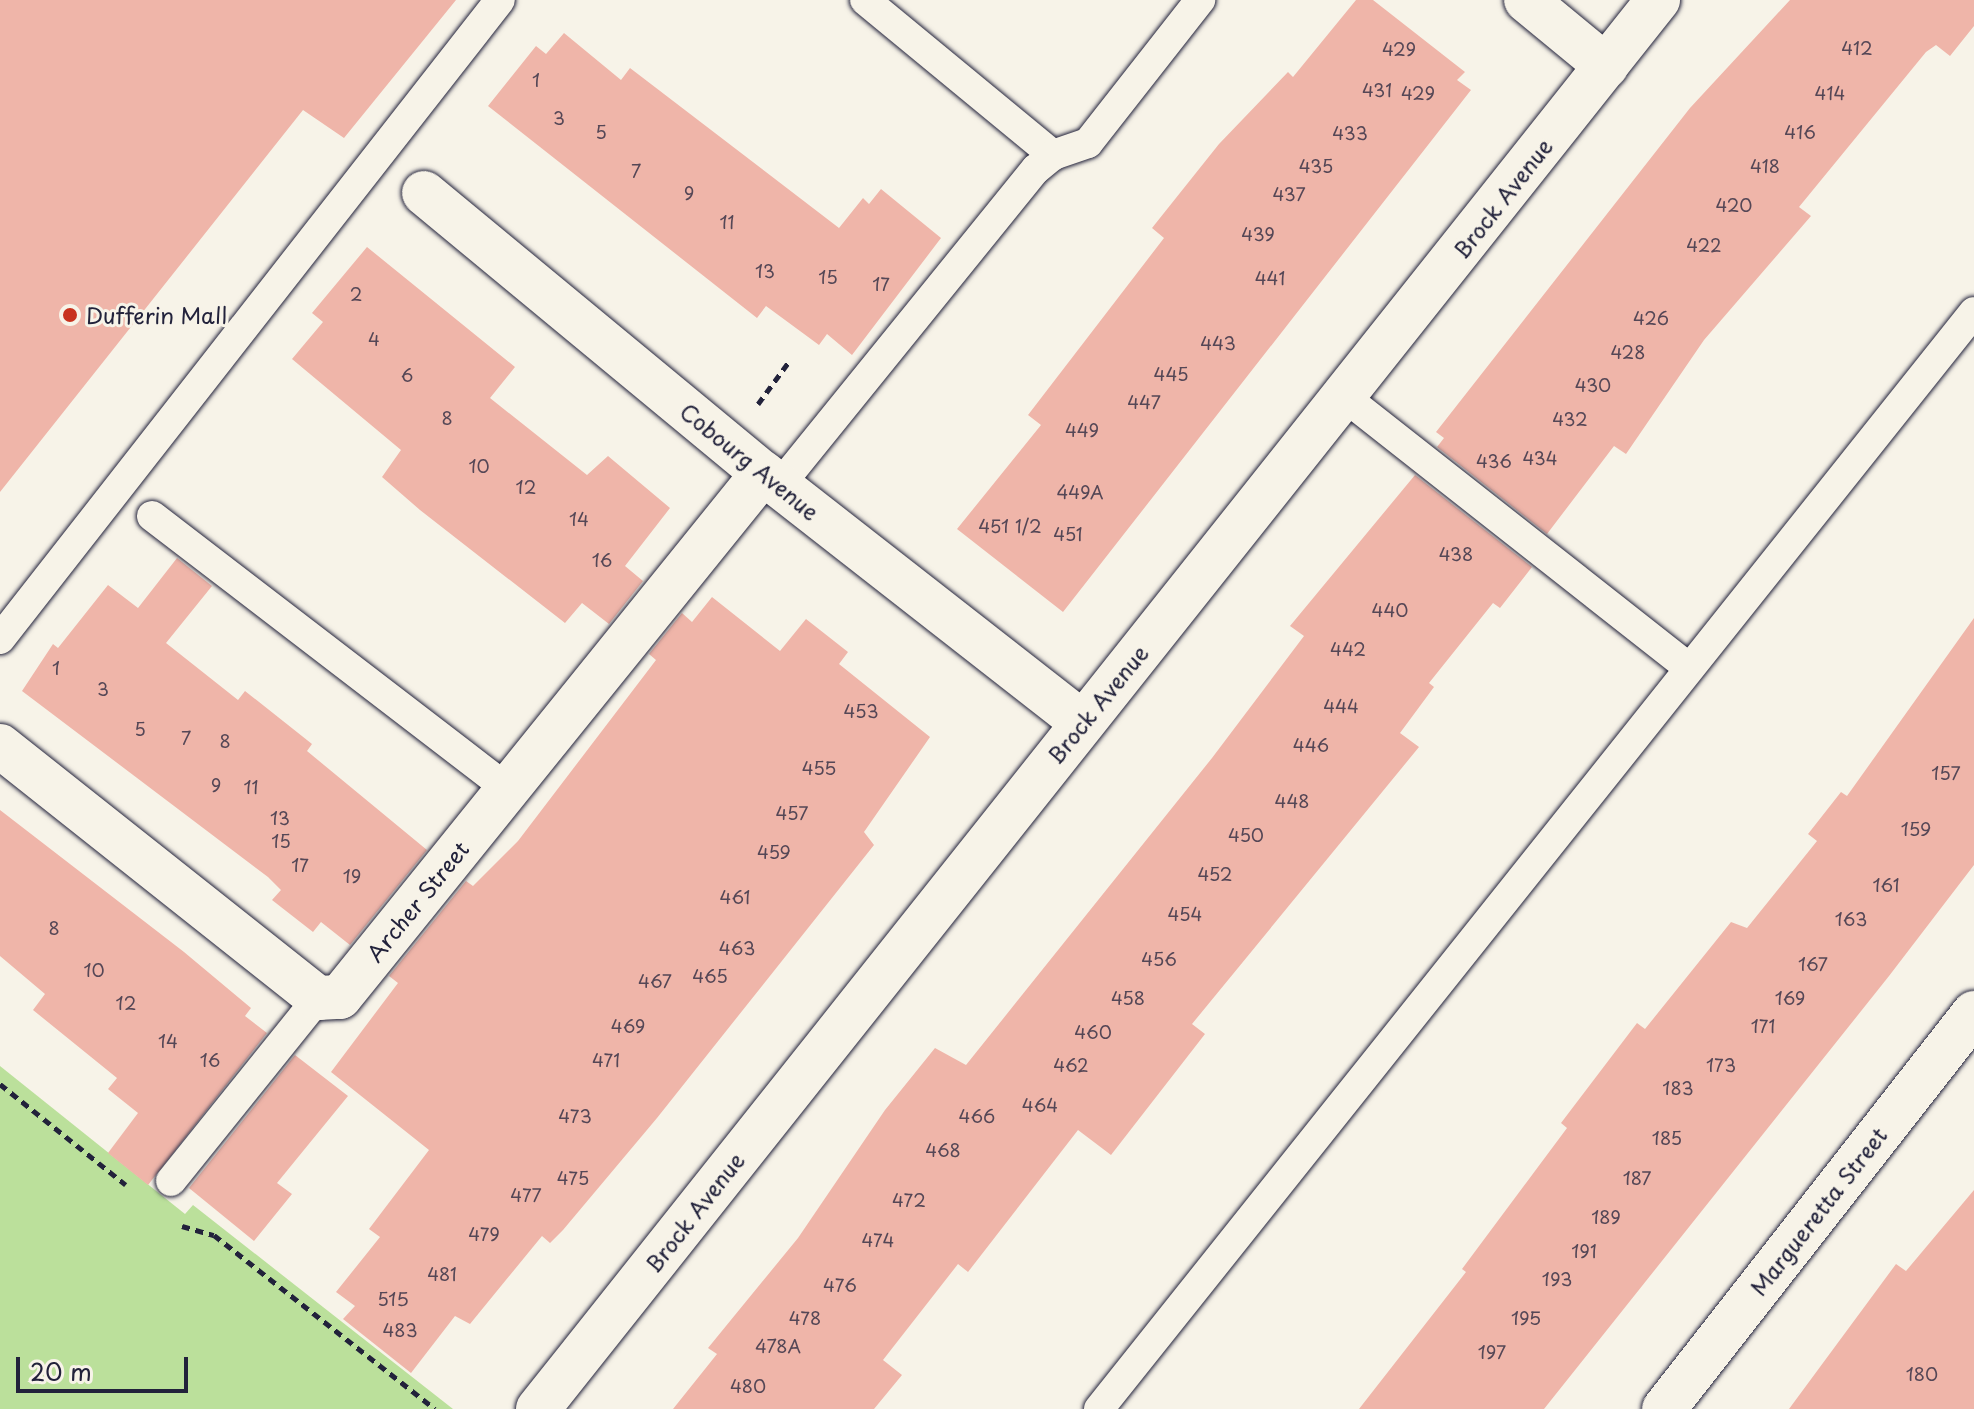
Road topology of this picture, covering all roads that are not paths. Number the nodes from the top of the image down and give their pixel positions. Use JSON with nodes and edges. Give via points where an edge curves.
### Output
{"nodes":[{"id":1,"x":500,"y":0,"type":"edge"},
{"id":2,"x":865,"y":0,"type":"edge"},
{"id":3,"x":1200,"y":0,"type":"edge"},
{"id":4,"x":1526,"y":0,"type":"edge"},
{"id":5,"x":1658,"y":0,"type":"edge"},
{"id":6,"x":1606,"y":66,"type":"junction"},
{"id":7,"x":1053,"y":155,"type":"junction"},
{"id":8,"x":424,"y":193,"type":"dead end"},
{"id":9,"x":1974,"y":312,"type":"edge"},
{"id":10,"x":1346,"y":398,"type":"junction"},
{"id":11,"x":771,"y":479,"type":"junction"},
{"id":12,"x":152,"y":516,"type":"dead end"},
{"id":13,"x":0,"y":639,"type":"edge"},
{"id":14,"x":1688,"y":667,"type":"junction"},
{"id":15,"x":1082,"y":722,"type":"junction"},
{"id":16,"x":0,"y":746,"type":"edge"},
{"id":17,"x":508,"y":789,"type":"junction"},
{"id":18,"x":318,"y":998,"type":"junction"},
{"id":19,"x":1974,"y":1013,"type":"edge"},
{"id":20,"x":171,"y":1181,"type":"dead end"},
{"id":21,"x":538,"y":1409,"type":"edge"},
{"id":22,"x":1099,"y":1409,"type":"edge"},
{"id":23,"x":1664,"y":1409,"type":"edge"}],
"edges":[{"from":1,"to":13,"type":"lane"},
{"from":2,"to":7,"type":"lane"},
{"from":3,"to":7,"type":"lane","via":[[1088,143]]},
{"from":4,"to":6,"type":"street"},
{"from":5,"to":6,"type":"street","name":"Brock Avenue"},
{"from":6,"to":10,"type":"street","name":"Brock Avenue"},
{"from":7,"to":11,"type":"lane"},
{"from":8,"to":11,"type":"street","name":"Cobourg Avenue"},
{"from":9,"to":14,"type":"lane"},
{"from":10,"to":14,"type":"lane"},
{"from":10,"to":15,"type":"street","name":"Brock Avenue"},
{"from":11,"to":15,"type":"street","name":"Cobourg Avenue"},
{"from":11,"to":17,"type":"street","name":"Archer Street"},
{"from":12,"to":17,"type":"lane"},
{"from":14,"to":22,"type":"lane"},
{"from":15,"to":21,"type":"street","name":"Brock Avenue"},
{"from":16,"to":18,"type":"street"},
{"from":17,"to":18,"type":"street","name":"Archer Street","via":[[340,997]]},
{"from":18,"to":20,"type":"lane"},
{"from":19,"to":23,"type":"street","name":"Margueretta Street"}]}
